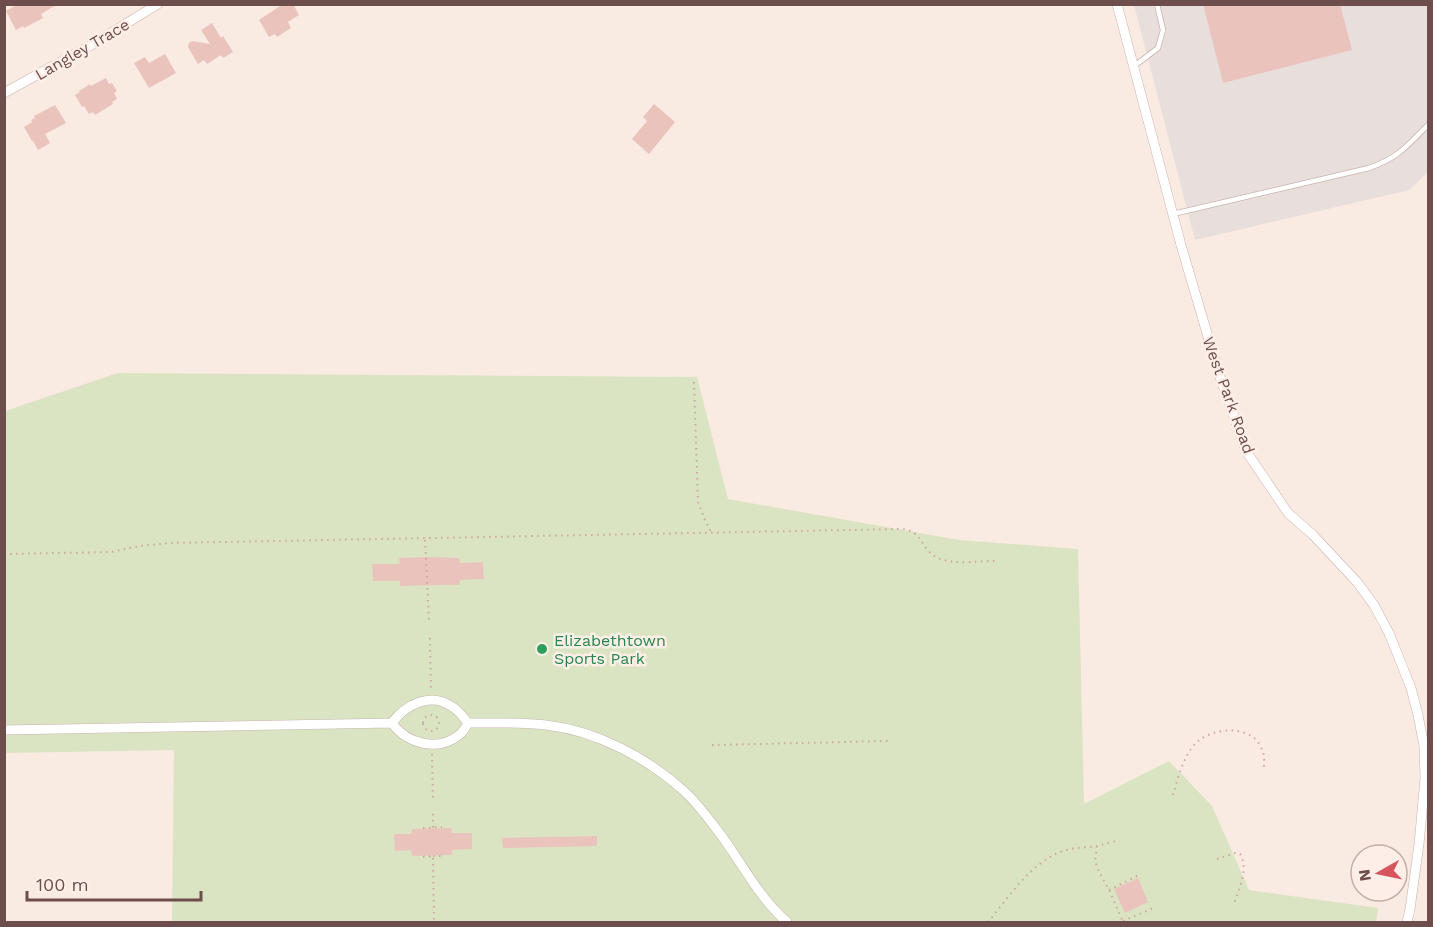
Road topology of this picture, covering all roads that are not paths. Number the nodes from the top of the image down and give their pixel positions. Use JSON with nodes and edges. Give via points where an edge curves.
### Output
{"nodes":[{"id":1,"x":159,"y":4,"type":"edge"},
{"id":2,"x":1117,"y":4,"type":"edge"},
{"id":3,"x":1157,"y":4,"type":"edge"},
{"id":4,"x":1133,"y":68,"type":"junction"},
{"id":5,"x":4,"y":93,"type":"edge"},
{"id":6,"x":1428,"y":125,"type":"edge"},
{"id":7,"x":1173,"y":214,"type":"junction"},
{"id":8,"x":392,"y":723,"type":"junction"},
{"id":9,"x":468,"y":723,"type":"junction"},
{"id":10,"x":4,"y":730,"type":"edge"},
{"id":11,"x":787,"y":922,"type":"edge"},
{"id":12,"x":1407,"y":922,"type":"edge"}],
"edges":[{"from":1,"to":5,"type":"street","name":"Langley Trace"},
{"from":2,"to":4,"type":"street","name":"West Park Road"},
{"from":3,"to":4,"type":"lane","via":[[1163,30],[1158,48]]},
{"from":4,"to":7,"type":"street","name":"West Park Road"},
{"from":6,"to":7,"type":"lane","via":[[1385,163]]},
{"from":7,"to":12,"type":"street","name":"West Park Road","via":[[1219,374],[1246,451],[1288,513],[1313,535],[1374,605],[1412,688],[1424,746],[1425,778]]},
{"from":8,"to":9,"type":"street","via":[[406,737],[426,744],[448,741]]},
{"from":8,"to":9,"type":"street","via":[[417,702],[431,700],[451,706]]},
{"from":8,"to":10,"type":"street"},
{"from":9,"to":11,"type":"street","via":[[546,725],[573,730],[648,763],[701,810],[762,895]]}]}
